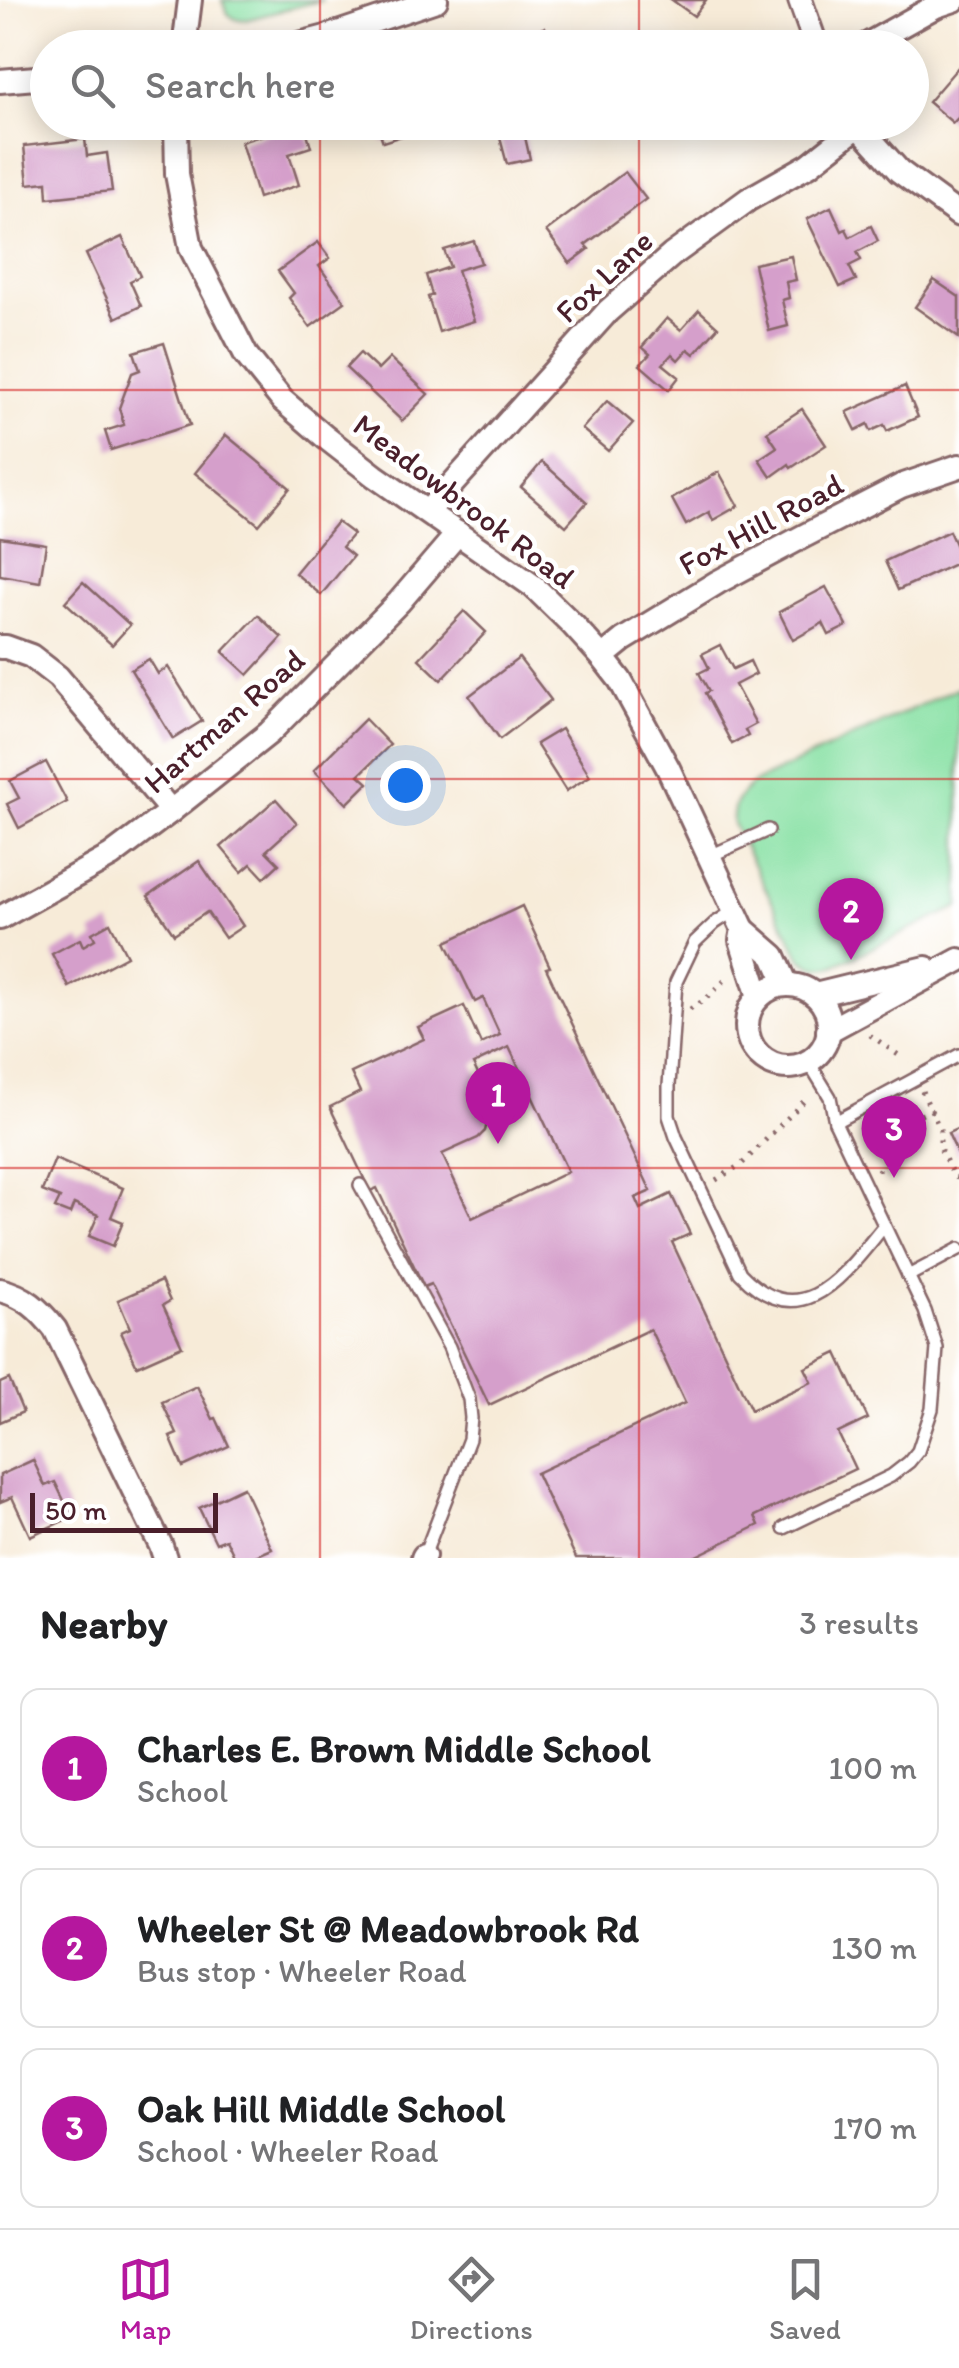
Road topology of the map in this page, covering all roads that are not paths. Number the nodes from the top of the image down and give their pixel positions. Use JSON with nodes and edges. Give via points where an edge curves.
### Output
{"nodes":[{"id":1,"x":190,"y":0,"type":"edge"},
{"id":2,"x":436,"y":0,"type":"edge"},
{"id":3,"x":800,"y":0,"type":"edge"},
{"id":4,"x":954,"y":0,"type":"edge"},
{"id":5,"x":186,"y":30,"type":"edge"},
{"id":6,"x":347,"y":30,"type":"edge"},
{"id":7,"x":810,"y":30,"type":"edge"},
{"id":8,"x":889,"y":30,"type":"edge"},
{"id":9,"x":30,"y":77,"type":"edge"},
{"id":10,"x":0,"y":81,"type":"edge"},
{"id":11,"x":176,"y":140,"type":"edge"},
{"id":12,"x":839,"y":140,"type":"edge"},
{"id":13,"x":870,"y":140,"type":"edge"},
{"id":14,"x":959,"y":215,"type":"edge"},
{"id":15,"x":959,"y":466,"type":"edge"},
{"id":16,"x":428,"y":511,"type":"junction"},
{"id":17,"x":458,"y":533,"type":"junction"},
{"id":18,"x":0,"y":647,"type":"edge"},
{"id":19,"x":602,"y":657,"type":"junction"},
{"id":20,"x":171,"y":812,"type":"junction"},
{"id":21,"x":768,"y":830,"type":"dead end"},
{"id":22,"x":710,"y":856,"type":"junction"},
{"id":23,"x":0,"y":918,"type":"edge"},
{"id":24,"x":739,"y":919,"type":"junction"},
{"id":25,"x":959,"y":960,"type":"edge"},
{"id":26,"x":788,"y":985,"type":"junction"},
{"id":27,"x":815,"y":995,"type":"junction"},
{"id":28,"x":759,"y":997,"type":"junction"},
{"id":29,"x":828,"y":1031,"type":"junction"},
{"id":30,"x":959,"y":1054,"type":"edge"},
{"id":31,"x":808,"y":1062,"type":"junction"},
{"id":32,"x":835,"y":1122,"type":"junction"},
{"id":33,"x":360,"y":1185,"type":"dead end"},
{"id":34,"x":884,"y":1226,"type":"junction"},
{"id":35,"x":959,"y":1249,"type":"edge"},
{"id":36,"x":908,"y":1276,"type":"junction"},
{"id":37,"x":0,"y":1290,"type":"edge"},
{"id":38,"x":784,"y":1528,"type":"dead end"},
{"id":39,"x":424,"y":1557,"type":"edge"},
{"id":40,"x":164,"y":1558,"type":"edge"}],
"edges":[{"from":1,"to":5,"type":"street"},
{"from":2,"to":6,"type":"street"},
{"from":3,"to":7,"type":"street"},
{"from":4,"to":8,"type":"street"},
{"from":9,"to":10,"type":"street"},
{"from":11,"to":16,"type":"street","name":"Meadowbrook Road","via":[[192,248],[246,355],[311,425]]},
{"from":12,"to":16,"type":"street","name":"Fox Lane","via":[[703,232],[608,311]]},
{"from":13,"to":14,"type":"street","via":[[899,171]]},
{"from":15,"to":19,"type":"street","name":"Fox Hill Road","via":[[902,486],[718,582]]},
{"from":16,"to":17,"type":"street","name":"Meadowbrook Road"},
{"from":17,"to":19,"type":"street","name":"Meadowbrook Road","via":[[533,586]]},
{"from":17,"to":20,"type":"street","name":"Hartman Road","via":[[268,733]]},
{"from":18,"to":20,"type":"street","via":[[30,656],[58,677]]},
{"from":19,"to":22,"type":"street","name":"Meadowbrook Road","via":[[668,768]]},
{"from":20,"to":23,"type":"street","name":"Hartman Road","via":[[111,856]]},
{"from":21,"to":22,"type":"lane"},
{"from":22,"to":24,"type":"street","name":"Meadowbrook Road"},
{"from":24,"to":26,"type":"street","name":"Meadowbrook Road","via":[[774,956]]},
{"from":24,"to":28,"type":"street","name":"Meadowbrook Road"},
{"from":24,"to":34,"type":"lane","via":[[715,923],[695,942],[676,982],[669,1086],[676,1137],[732,1257],[767,1296],[806,1299],[842,1278]]},
{"from":25,"to":27,"type":"street"},
{"from":25,"to":29,"type":"street"},
{"from":26,"to":27,"type":"street"},
{"from":26,"to":28,"type":"street"},
{"from":27,"to":29,"type":"street"},
{"from":28,"to":31,"type":"street","via":[[748,1026],[759,1054],[787,1066]]},
{"from":29,"to":31,"type":"street"},
{"from":30,"to":32,"type":"lane"},
{"from":31,"to":32,"type":"lane","via":[[830,1097]]},
{"from":32,"to":34,"type":"lane"},
{"from":33,"to":39,"type":"lane","via":[[470,1399],[468,1439]]},
{"from":34,"to":36,"type":"lane"},
{"from":35,"to":36,"type":"lane"},
{"from":36,"to":38,"type":"lane","via":[[937,1348],[932,1409],[918,1450],[890,1476]]},
{"from":37,"to":40,"type":"street","via":[[37,1307],[56,1329]]}]}
